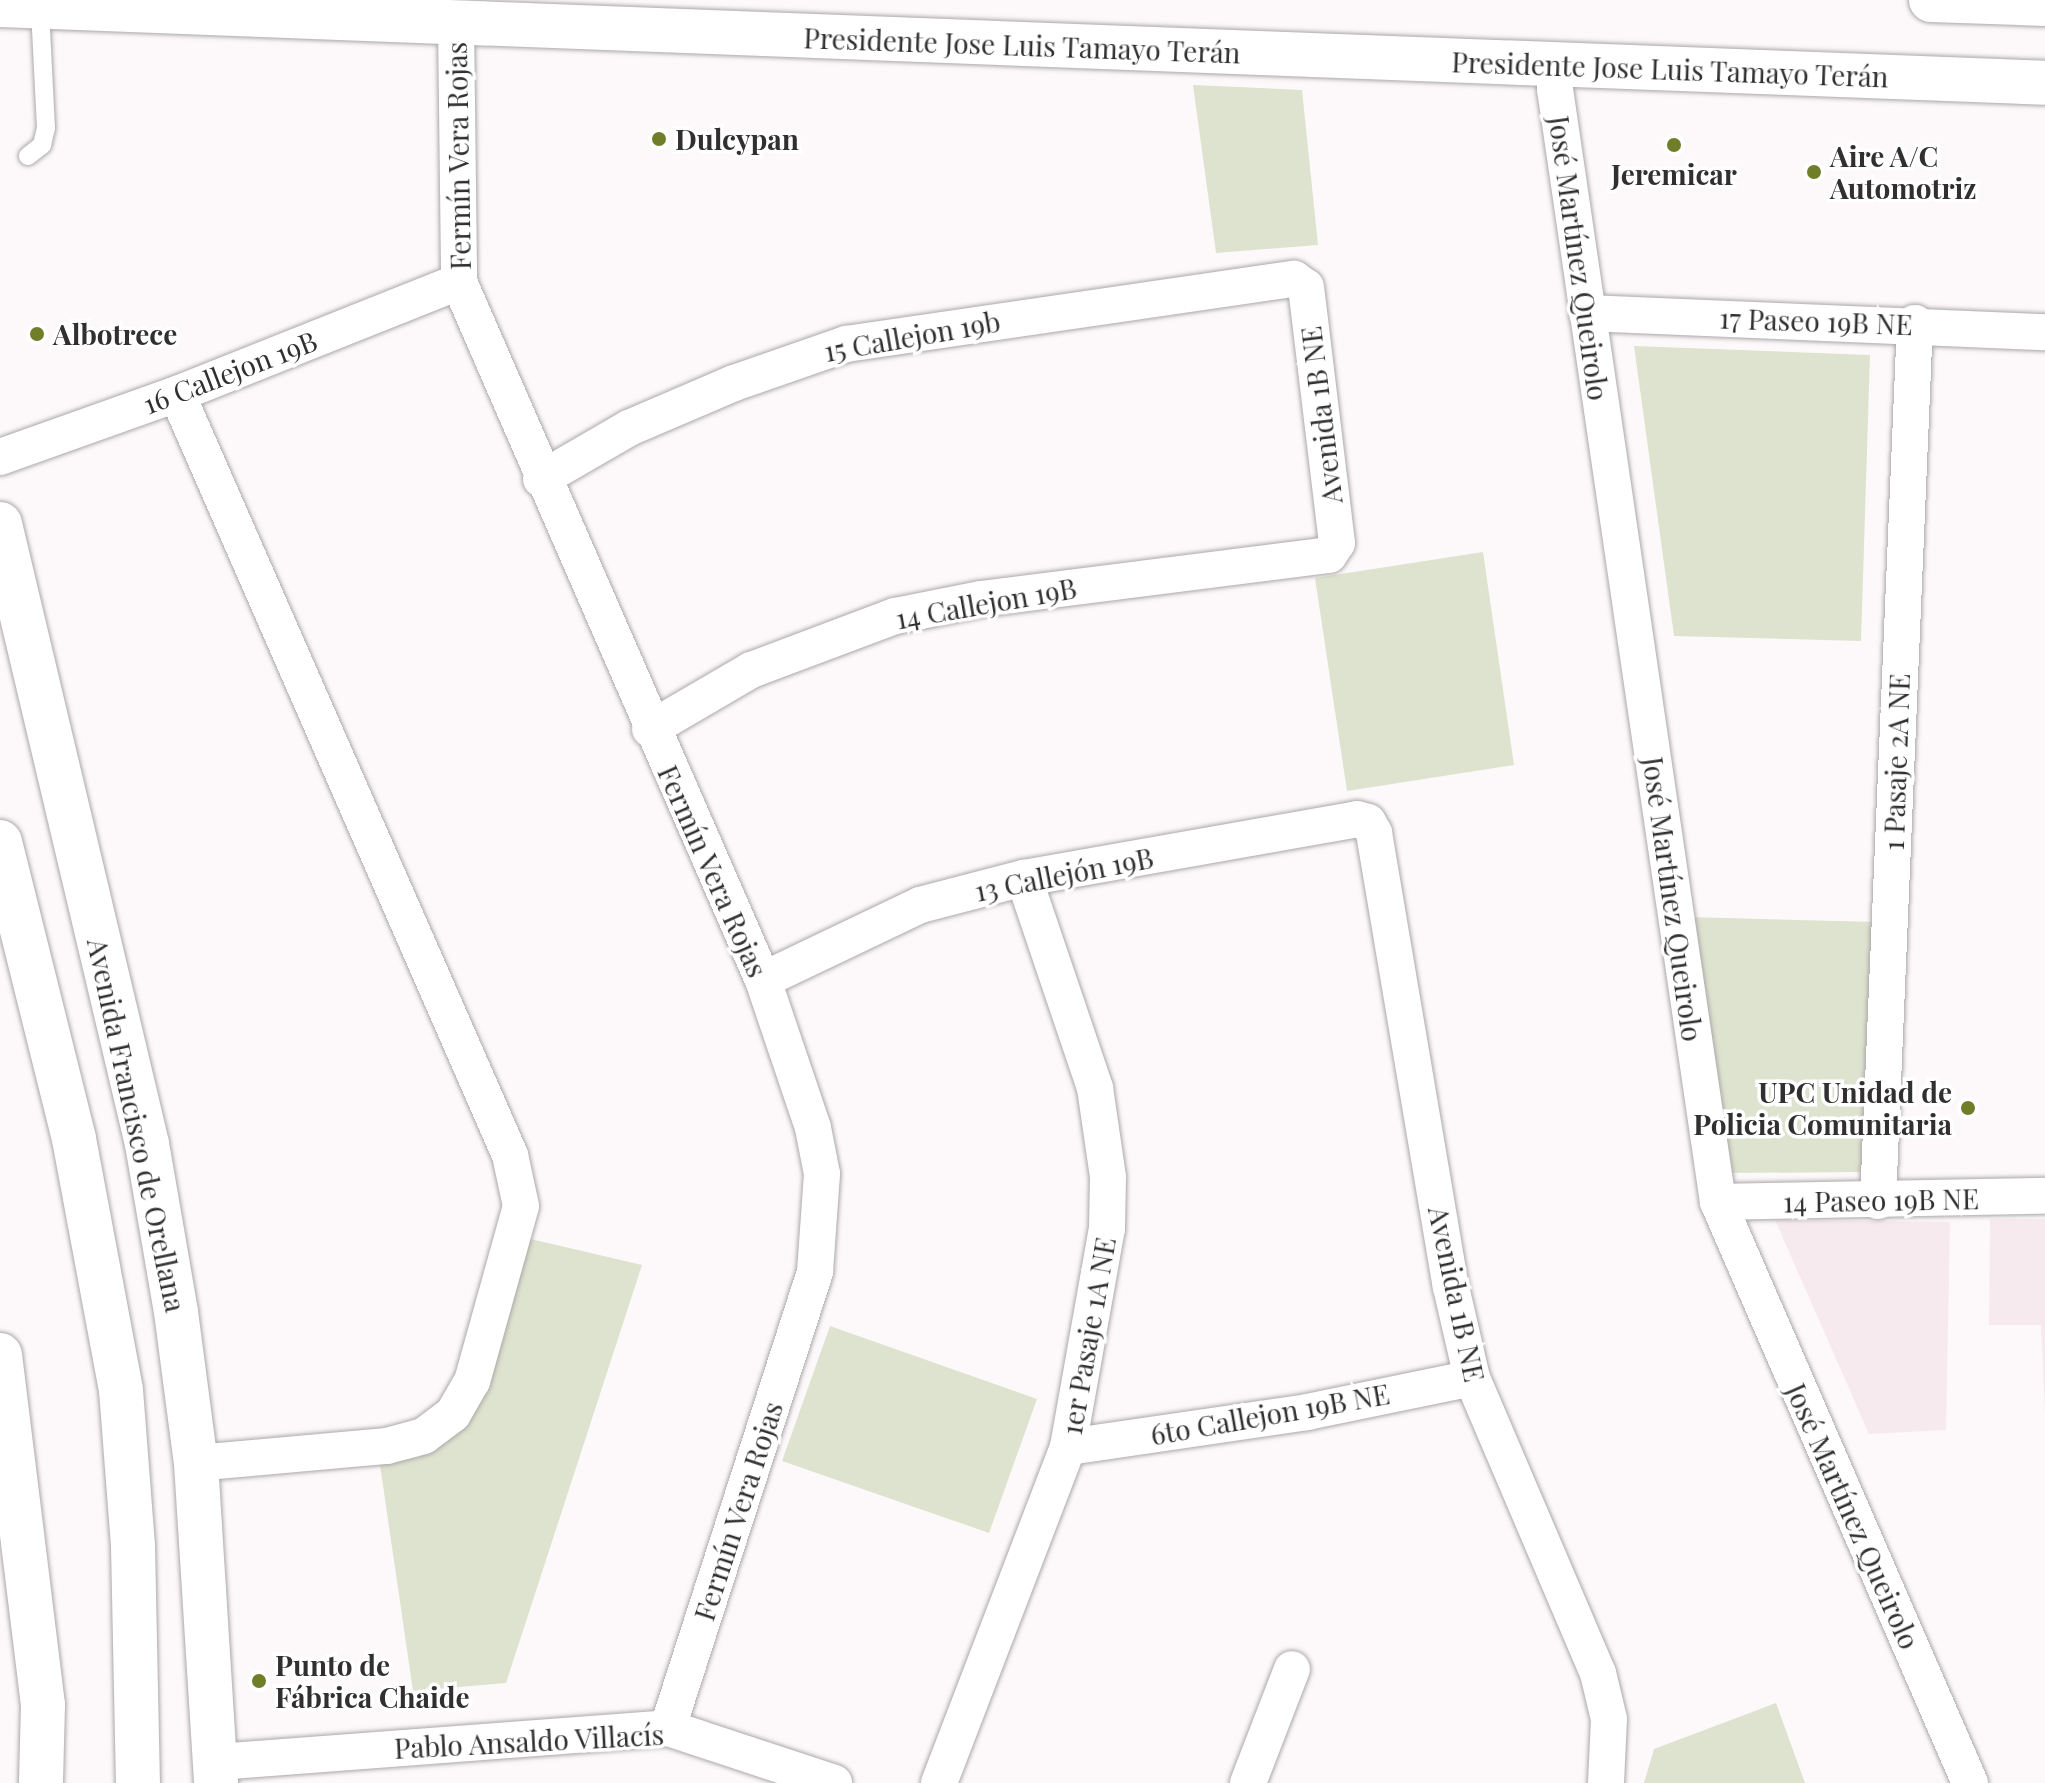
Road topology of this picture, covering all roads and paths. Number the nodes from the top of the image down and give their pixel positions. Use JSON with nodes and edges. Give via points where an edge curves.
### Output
{"nodes":[{"id":1,"x":1931,"y":0,"type":"edge"},
{"id":2,"x":2045,"y":4,"type":"edge"},
{"id":3,"x":20,"y":7,"type":"edge"},
{"id":4,"x":703,"y":16,"type":"edge"},
{"id":5,"x":456,"y":23,"type":"junction"},
{"id":6,"x":1555,"y":65,"type":"junction"},
{"id":7,"x":2045,"y":83,"type":"edge"},
{"id":8,"x":28,"y":156,"type":"dead end"},
{"id":9,"x":459,"y":282,"type":"junction"},
{"id":10,"x":1306,"y":287,"type":"joint"},
{"id":11,"x":1587,"y":313,"type":"junction"},
{"id":12,"x":1915,"y":323,"type":"junction"},
{"id":13,"x":2045,"y":332,"type":"edge"},
{"id":14,"x":177,"y":394,"type":"junction"},
{"id":15,"x":0,"y":457,"type":"edge"},
{"id":16,"x":541,"y":479,"type":"junction"},
{"id":17,"x":0,"y":524,"type":"edge"},
{"id":18,"x":1337,"y":543,"type":"joint"},
{"id":19,"x":650,"y":729,"type":"junction"},
{"id":20,"x":1374,"y":833,"type":"joint"},
{"id":21,"x":0,"y":842,"type":"edge"},
{"id":22,"x":1024,"y":878,"type":"junction"},
{"id":23,"x":763,"y":980,"type":"junction"},
{"id":24,"x":2045,"y":1196,"type":"edge"},
{"id":25,"x":1878,"y":1201,"type":"junction"},
{"id":26,"x":1718,"y":1202,"type":"junction"},
{"id":27,"x":0,"y":1355,"type":"edge"},
{"id":28,"x":1472,"y":1378,"type":"junction"},
{"id":29,"x":1068,"y":1447,"type":"junction"},
{"id":30,"x":196,"y":1463,"type":"junction"},
{"id":31,"x":1292,"y":1669,"type":"dead end"},
{"id":32,"x":668,"y":1728,"type":"junction"},
{"id":33,"x":216,"y":1773,"type":"edge"},
{"id":34,"x":41,"y":1783,"type":"edge"},
{"id":35,"x":138,"y":1783,"type":"edge"},
{"id":36,"x":834,"y":1783,"type":"edge"},
{"id":37,"x":939,"y":1783,"type":"edge"},
{"id":38,"x":1248,"y":1783,"type":"edge"},
{"id":39,"x":1606,"y":1783,"type":"edge"},
{"id":40,"x":1970,"y":1783,"type":"edge"}],
"edges":[{"from":1,"to":2,"type":"main road"},
{"from":3,"to":5,"type":"main road","name":"Presidente Jose Luis Tamayo Terán"},
{"from":3,"to":8,"type":"lane","via":[[46,128],[42,145]]},
{"from":4,"to":5,"type":"main road","name":"Presidente Jose Luis Tamayo Terán"},
{"from":4,"to":6,"type":"main road","name":"Presidente Jose Luis Tamayo Terán"},
{"from":5,"to":9,"type":"street","name":"Fermín Vera Rojas"},
{"from":6,"to":7,"type":"main road","name":"Presidente Jose Luis Tamayo Terán"},
{"from":6,"to":11,"type":"street","name":"José Martínez Queirolo"},
{"from":9,"to":14,"type":"street","name":"16 Callejon 19B"},
{"from":9,"to":16,"type":"street","name":"Fermín Vera Rojas"},
{"from":10,"to":16,"type":"street","name":"15 Callejon 19b","via":[[1294,279],[846,344],[791,361],[629,428]]},
{"from":10,"to":18,"type":"street","name":"Avenida 1B NE"},
{"from":11,"to":12,"type":"street","name":"17 Paseo 19B NE"},
{"from":11,"to":26,"type":"street","name":"José Martínez Queirolo"},
{"from":12,"to":13,"type":"street","name":"17 Paseo 19B NE"},
{"from":12,"to":25,"type":"street","name":"1 Pasaje 2A NE"},
{"from":14,"to":15,"type":"street","name":"16 Callejon 19B"},
{"from":14,"to":30,"type":"street","via":[[510,1155],[521,1206],[472,1381],[453,1414],[424,1436],[386,1446]]},
{"from":16,"to":19,"type":"street","name":"Fermín Vera Rojas"},
{"from":17,"to":30,"type":"main road","name":"Avenida Francisco de Orellana","via":[[147,1144]]},
{"from":18,"to":19,"type":"street","name":"14 Callejon 19B","via":[[1329,555],[981,599],[895,616],[751,670]]},
{"from":19,"to":23,"type":"street","name":"Fermín Vera Rojas"},
{"from":20,"to":22,"type":"street","name":"13 Callejón 19B","via":[[1368,822],[1357,819]]},
{"from":20,"to":28,"type":"street","name":"Avenida 1B NE","via":[[1451,1287]]},
{"from":21,"to":35,"type":"main road","via":[[74,1139],[121,1390],[133,1546]]},
{"from":22,"to":23,"type":"street","name":"13 Callejón 19B","via":[[920,905]]},
{"from":22,"to":29,"type":"street","name":"1er Pasaje 1A NE","via":[[1095,1088],[1108,1177],[1107,1229]]},
{"from":23,"to":32,"type":"street","name":"Fermín Vera Rojas","via":[[813,1128],[822,1174],[821,1226],[815,1272]]},
{"from":24,"to":25,"type":"street","name":"14 Paseo 19B NE"},
{"from":25,"to":26,"type":"street","name":"14 Paseo 19B NE"},
{"from":26,"to":40,"type":"street","name":"José Martínez Queirolo"},
{"from":27,"to":34,"type":"main road","via":[[43,1705]]},
{"from":28,"to":29,"type":"street","name":"6to Callejon 19B NE","via":[[1307,1412]]},
{"from":28,"to":39,"type":"street","name":"Avenida 1B NE","via":[[1598,1673],[1609,1719]]},
{"from":29,"to":37,"type":"street","name":"1er Pasaje 1A NE"},
{"from":30,"to":33,"type":"main road","name":"Avenida Francisco de Orellana"},
{"from":31,"to":38,"type":"street"},
{"from":32,"to":33,"type":"street","name":"Pablo Ansaldo Villacís"},
{"from":32,"to":36,"type":"street","name":"Pablo Ansaldo Villacís"}]}
